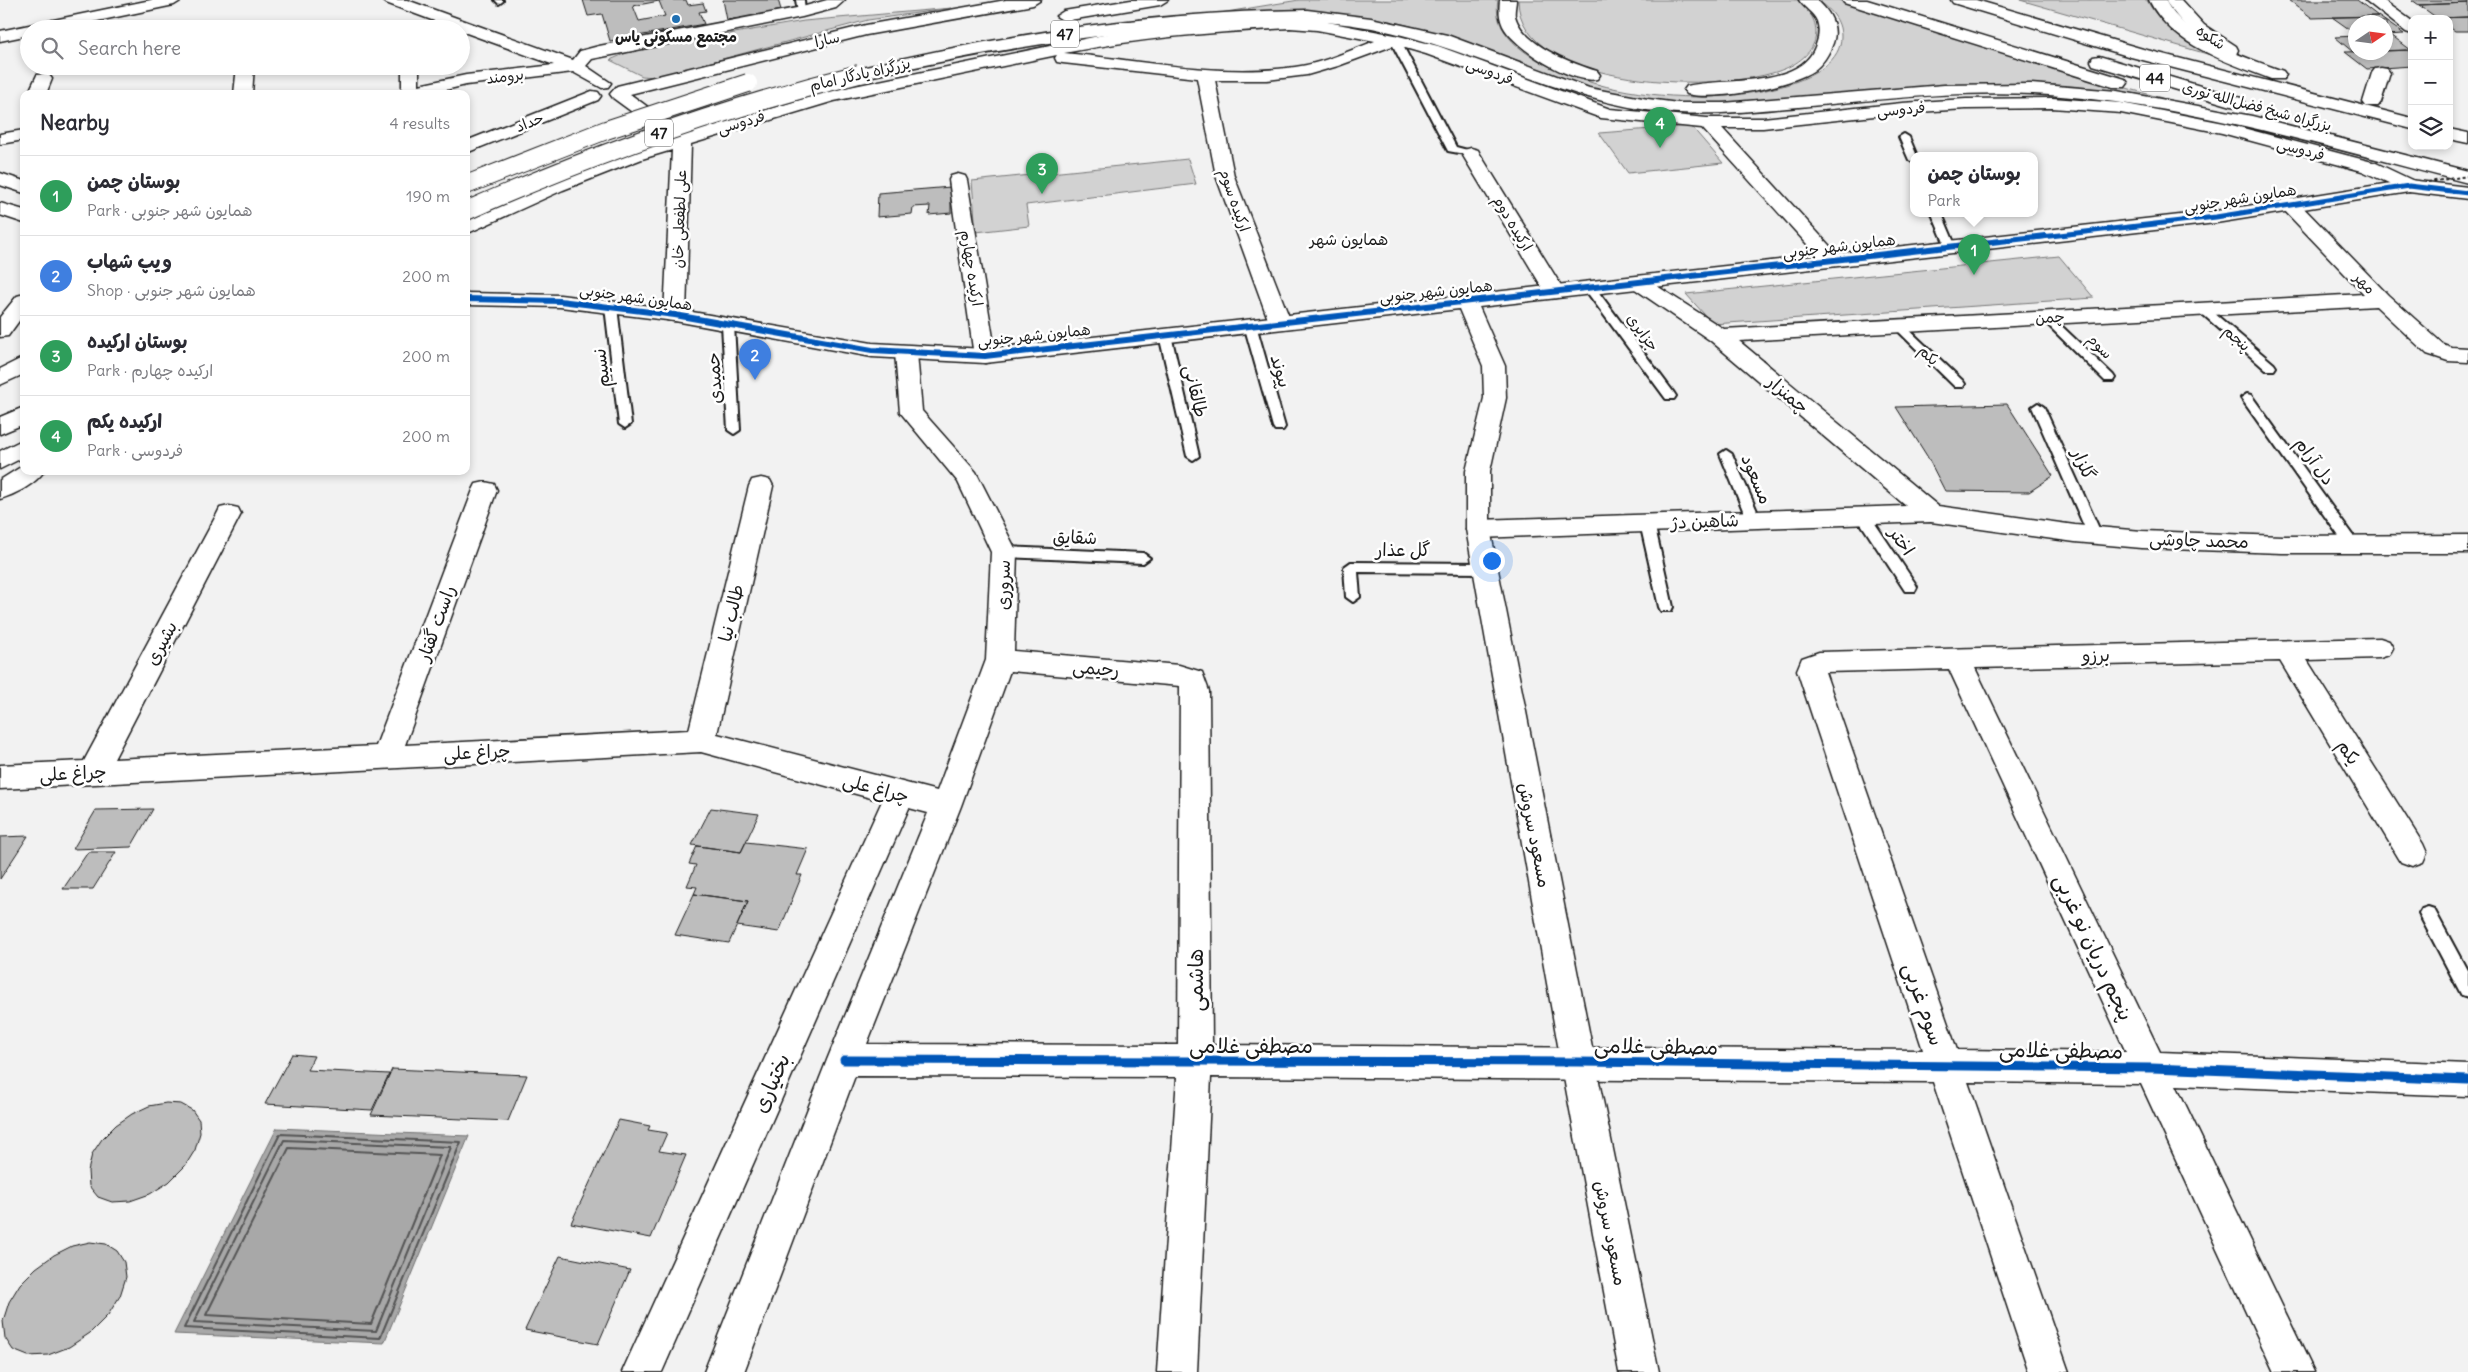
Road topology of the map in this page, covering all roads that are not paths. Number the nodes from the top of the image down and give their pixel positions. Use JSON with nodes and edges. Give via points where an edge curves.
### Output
{"nodes":[{"id":1,"x":174,"y":0,"type":"edge"},
{"id":2,"x":1033,"y":0,"type":"edge"},
{"id":3,"x":1118,"y":0,"type":"edge"},
{"id":4,"x":1160,"y":0,"type":"edge"},
{"id":5,"x":1272,"y":0,"type":"edge"},
{"id":6,"x":1508,"y":0,"type":"edge"},
{"id":7,"x":1807,"y":0,"type":"edge"},
{"id":8,"x":1850,"y":0,"type":"edge"},
{"id":9,"x":1902,"y":0,"type":"edge"},
{"id":10,"x":1959,"y":0,"type":"edge"},
{"id":11,"x":2011,"y":0,"type":"edge"},
{"id":12,"x":2157,"y":0,"type":"edge"},
{"id":13,"x":2173,"y":0,"type":"edge"},
{"id":14,"x":2373,"y":0,"type":"edge"},
{"id":15,"x":399,"y":1,"type":"edge"},
{"id":16,"x":833,"y":3,"type":"edge"},
{"id":17,"x":801,"y":6,"type":"edge"},
{"id":18,"x":77,"y":20,"type":"edge"},
{"id":19,"x":450,"y":20,"type":"edge"},
{"id":20,"x":2408,"y":26,"type":"edge"},
{"id":21,"x":470,"y":27,"type":"edge"},
{"id":22,"x":20,"y":32,"type":"edge"},
{"id":23,"x":1081,"y":32,"type":"junction"},
{"id":24,"x":0,"y":36,"type":"edge"},
{"id":25,"x":1395,"y":40,"type":"junction"},
{"id":26,"x":2230,"y":50,"type":"dead end"},
{"id":27,"x":1028,"y":55,"type":"junction"},
{"id":28,"x":576,"y":67,"type":"junction"},
{"id":29,"x":1205,"y":73,"type":"junction"},
{"id":30,"x":2381,"y":73,"type":"dead end"},
{"id":31,"x":245,"y":75,"type":"edge"},
{"id":32,"x":409,"y":75,"type":"edge"},
{"id":33,"x":764,"y":78,"type":"dead end"},
{"id":34,"x":2300,"y":84,"type":"junction"},
{"id":35,"x":1652,"y":88,"type":"dead end"},
{"id":36,"x":243,"y":90,"type":"edge"},
{"id":37,"x":408,"y":90,"type":"edge"},
{"id":38,"x":421,"y":90,"type":"edge"},
{"id":39,"x":597,"y":90,"type":"junction"},
{"id":40,"x":1677,"y":90,"type":"dead end"},
{"id":41,"x":621,"y":92,"type":"junction"},
{"id":42,"x":2372,"y":102,"type":"junction"},
{"id":43,"x":2408,"y":110,"type":"edge"},
{"id":44,"x":2453,"y":121,"type":"edge"},
{"id":45,"x":1707,"y":123,"type":"junction"},
{"id":46,"x":2408,"y":123,"type":"edge"},
{"id":47,"x":2468,"y":125,"type":"edge"},
{"id":48,"x":2269,"y":126,"type":"junction"},
{"id":49,"x":20,"y":133,"type":"edge"},
{"id":50,"x":2453,"y":135,"type":"edge"},
{"id":51,"x":1904,"y":137,"type":"dead end"},
{"id":52,"x":2468,"y":138,"type":"edge"},
{"id":53,"x":0,"y":139,"type":"edge"},
{"id":54,"x":682,"y":140,"type":"junction"},
{"id":55,"x":2408,"y":145,"type":"edge"},
{"id":56,"x":470,"y":146,"type":"edge"},
{"id":57,"x":2430,"y":150,"type":"edge"},
{"id":58,"x":1911,"y":152,"type":"edge"},
{"id":59,"x":1471,"y":154,"type":"joint"},
{"id":60,"x":2468,"y":159,"type":"edge"},
{"id":61,"x":2468,"y":177,"type":"edge"},
{"id":62,"x":0,"y":179,"type":"edge"},
{"id":63,"x":958,"y":180,"type":"dead end"},
{"id":64,"x":470,"y":183,"type":"edge"},
{"id":65,"x":2419,"y":184,"type":"junction"},
{"id":66,"x":20,"y":186,"type":"edge"},
{"id":67,"x":2468,"y":193,"type":"edge"},
{"id":68,"x":2289,"y":204,"type":"junction"},
{"id":69,"x":0,"y":209,"type":"edge"},
{"id":70,"x":470,"y":209,"type":"edge"},
{"id":71,"x":20,"y":216,"type":"edge"},
{"id":72,"x":1938,"y":217,"type":"edge"},
{"id":73,"x":470,"y":226,"type":"edge"},
{"id":74,"x":1951,"y":247,"type":"junction"},
{"id":75,"x":1832,"y":260,"type":"junction"},
{"id":76,"x":1638,"y":283,"type":"junction"},
{"id":77,"x":1590,"y":288,"type":"junction"},
{"id":78,"x":1555,"y":292,"type":"junction"},
{"id":79,"x":2381,"y":299,"type":"junction"},
{"id":80,"x":470,"y":300,"type":"edge"},
{"id":81,"x":1466,"y":302,"type":"junction"},
{"id":82,"x":20,"y":305,"type":"edge"},
{"id":83,"x":611,"y":307,"type":"junction"},
{"id":84,"x":2203,"y":309,"type":"junction"},
{"id":85,"x":675,"y":316,"type":"junction"},
{"id":86,"x":2046,"y":317,"type":"junction"},
{"id":87,"x":1280,"y":322,"type":"junction"},
{"id":88,"x":728,"y":325,"type":"junction"},
{"id":89,"x":1250,"y":325,"type":"junction"},
{"id":90,"x":1899,"y":326,"type":"junction"},
{"id":91,"x":0,"y":331,"type":"edge"},
{"id":92,"x":1165,"y":335,"type":"junction"},
{"id":93,"x":1718,"y":336,"type":"junction"},
{"id":94,"x":906,"y":353,"type":"junction"},
{"id":95,"x":2458,"y":355,"type":"edge"},
{"id":96,"x":985,"y":356,"type":"junction"},
{"id":97,"x":20,"y":367,"type":"edge"},
{"id":98,"x":2270,"y":367,"type":"dead end"},
{"id":99,"x":20,"y":373,"type":"edge"},
{"id":100,"x":20,"y":378,"type":"edge"},
{"id":101,"x":2109,"y":378,"type":"dead end"},
{"id":102,"x":0,"y":381,"type":"edge"},
{"id":103,"x":1959,"y":384,"type":"dead end"},
{"id":104,"x":1670,"y":396,"type":"dead end"},
{"id":105,"x":2247,"y":398,"type":"dead end"},
{"id":106,"x":2038,"y":407,"type":"dead end"},
{"id":107,"x":20,"y":416,"type":"edge"},
{"id":108,"x":625,"y":424,"type":"dead end"},
{"id":109,"x":0,"y":427,"type":"edge"},
{"id":110,"x":1279,"y":427,"type":"dead end"},
{"id":111,"x":734,"y":430,"type":"dead end"},
{"id":112,"x":20,"y":449,"type":"edge"},
{"id":113,"x":1726,"y":454,"type":"dead end"},
{"id":114,"x":1192,"y":456,"type":"dead end"},
{"id":115,"x":0,"y":461,"type":"edge"},
{"id":116,"x":26,"y":475,"type":"edge"},
{"id":117,"x":761,"y":486,"type":"dead end"},
{"id":118,"x":485,"y":490,"type":"dead end"},
{"id":119,"x":0,"y":491,"type":"edge"},
{"id":120,"x":229,"y":514,"type":"dead end"},
{"id":121,"x":1931,"y":514,"type":"junction"},
{"id":122,"x":1863,"y":516,"type":"junction"},
{"id":123,"x":1754,"y":520,"type":"junction"},
{"id":124,"x":1647,"y":523,"type":"junction"},
{"id":125,"x":1478,"y":529,"type":"junction"},
{"id":126,"x":2095,"y":536,"type":"junction"},
{"id":127,"x":2468,"y":544,"type":"edge"},
{"id":128,"x":2353,"y":546,"type":"junction"},
{"id":129,"x":1004,"y":552,"type":"junction"},
{"id":130,"x":1143,"y":558,"type":"dead end"},
{"id":131,"x":1485,"y":568,"type":"junction"},
{"id":132,"x":1910,"y":587,"type":"dead end"},
{"id":133,"x":1353,"y":597,"type":"dead end"},
{"id":134,"x":1666,"y":607,"type":"dead end"},
{"id":135,"x":2380,"y":648,"type":"dead end"},
{"id":136,"x":2286,"y":650,"type":"junction"},
{"id":137,"x":1957,"y":658,"type":"junction"},
{"id":138,"x":1000,"y":660,"type":"junction"},
{"id":139,"x":1812,"y":665,"type":"joint"},
{"id":140,"x":1192,"y":679,"type":"joint"},
{"id":141,"x":701,"y":740,"type":"junction"},
{"id":142,"x":388,"y":756,"type":"junction"},
{"id":143,"x":92,"y":773,"type":"junction"},
{"id":144,"x":0,"y":777,"type":"edge"},
{"id":145,"x":900,"y":794,"type":"junction"},
{"id":146,"x":946,"y":806,"type":"junction"},
{"id":147,"x":2412,"y":853,"type":"dead end"},
{"id":148,"x":2428,"y":914,"type":"dead end"},
{"id":149,"x":2468,"y":990,"type":"edge"},
{"id":150,"x":844,"y":1060,"type":"junction"},
{"id":151,"x":1195,"y":1062,"type":"junction"},
{"id":152,"x":1578,"y":1062,"type":"junction"},
{"id":153,"x":1945,"y":1066,"type":"junction"},
{"id":154,"x":2152,"y":1068,"type":"junction"},
{"id":155,"x":2468,"y":1080,"type":"edge"},
{"id":156,"x":642,"y":1372,"type":"edge"},
{"id":157,"x":724,"y":1372,"type":"edge"},
{"id":158,"x":1177,"y":1372,"type":"edge"},
{"id":159,"x":1639,"y":1372,"type":"edge"},
{"id":160,"x":2049,"y":1372,"type":"edge"},
{"id":161,"x":2294,"y":1372,"type":"edge"}],
"edges":[{"from":1,"to":18,"type":"main road"},
{"from":2,"to":41,"type":"main road","name":"سارا","via":[[866,30]]},
{"from":3,"to":4,"type":"main road","number":"47","via":[[1058,17]]},
{"from":5,"to":23,"type":"main road","name":"بزرگراه یادگار امام","number":"47"},
{"from":6,"to":35,"type":"main road","via":[[1509,19],[1516,33],[1530,46],[1568,67],[1609,80]]},
{"from":7,"to":40,"type":"main road","via":[[1824,16],[1828,28],[1821,56],[1804,69],[1756,85],[1724,90]]},
{"from":8,"to":48,"type":"main road","via":[[1977,41]]},
{"from":9,"to":55,"type":"main road","name":"بزرگراه شیخ فضل‌الله نوری","number":"44","via":[[2237,102]]},
{"from":10,"to":46,"type":"main road","name":"بزرگراه شیخ فضل‌الله نوری","number":"44","via":[[2147,56]]},
{"from":11,"to":34,"type":"main road"},
{"from":12,"to":34,"type":"main road","via":[[2168,18],[2198,40],[2233,58]]},
{"from":13,"to":26,"type":"main road","name":"شکوه","via":[[2181,14],[2200,32]]},
{"from":14,"to":20,"type":"main road"},
{"from":15,"to":19,"type":"main road"},
{"from":16,"to":17,"type":"main road"},
{"from":17,"to":28,"type":"main road","via":[[599,51],[586,55]]},
{"from":21,"to":28,"type":"main road"},
{"from":22,"to":24,"type":"main road"},
{"from":23,"to":48,"type":"main road","via":[[1230,16],[1307,14],[1371,23],[1441,39],[1585,92],[1678,108],[1723,108],[1944,90],[2031,88],[2117,96]]},
{"from":23,"to":70,"type":"main road","name":"بزرگراه یادگار امام","number":"47","bridge":true,"via":[[950,54],[733,106],[522,186]]},
{"from":25,"to":27,"type":"main road","name":"فردوسی","via":[[1290,23],[1118,37]]},
{"from":25,"to":29,"type":"main road","name":"فردوسی","via":[[1298,72]]},
{"from":25,"to":45,"type":"main road","name":"فردوسی","via":[[1461,60],[1607,114]]},
{"from":25,"to":59,"type":"lane","via":[[1452,149]]},
{"from":27,"to":29,"type":"main road","name":"فردوسی"},
{"from":27,"to":54,"type":"main road","name":"فردوسی","via":[[830,96]]},
{"from":28,"to":38,"type":"main road","name":"برومند","via":[[466,80]]},
{"from":28,"to":39,"type":"main road"},
{"from":29,"to":87,"type":"main road","name":"ارکیده سوم","via":[[1225,176]]},
{"from":30,"to":42,"type":"main road"},
{"from":31,"to":36,"type":"main road"},
{"from":32,"to":37,"type":"main road"},
{"from":33,"to":64,"type":"main road","number":"47","bridge":true,"via":[[628,122]]},
{"from":34,"to":42,"type":"main road"},
{"from":39,"to":41,"type":"main road","name":"سارا","via":[[603,99]]},
{"from":39,"to":56,"type":"main road","name":"حداد"},
{"from":41,"to":54,"type":"main road"},
{"from":42,"to":43,"type":"main road"},
{"from":44,"to":47,"type":"main road"},
{"from":45,"to":65,"type":"main road","name":"فردوسی","via":[[1763,123],[1966,104],[2052,103],[2121,108],[2224,128],[2360,164]]},
{"from":45,"to":75,"type":"main road"},
{"from":48,"to":61,"type":"main road"},
{"from":49,"to":53,"type":"main road"},
{"from":50,"to":52,"type":"main road"},
{"from":51,"to":58,"type":"lane"},
{"from":54,"to":73,"type":"main road","name":"فردوسی","via":[[556,186]]},
{"from":54,"to":85,"type":"main road","name":"علی لطفعلی خان"},
{"from":57,"to":60,"type":"main road","name":"بزرگراه شیخ فضل‌الله نوری","number":"44"},
{"from":59,"to":78,"type":"main road","name":"ارکیده دوم"},
{"from":62,"to":66,"type":"main road"},
{"from":63,"to":96,"type":"main road","name":"ارکیده چهارم"},
{"from":65,"to":67,"type":"main road"},
{"from":65,"to":68,"type":"main road","name":"همایون‌ شهر جنوبی"},
{"from":68,"to":74,"type":"main road","name":"همایون‌ شهر جنوبی","via":[[2216,217]]},
{"from":68,"to":79,"type":"main road","name":"مهر"},
{"from":69,"to":71,"type":"main road"},
{"from":72,"to":74,"type":"lane"},
{"from":74,"to":75,"type":"main road","name":"همایون‌ شهر جنوبی"},
{"from":75,"to":76,"type":"main road","name":"همایون‌ شهر جنوبی"},
{"from":76,"to":77,"type":"main road","name":"همایون‌ شهر جنوبی"},
{"from":76,"to":93,"type":"main road","name":"چمنزار"},
{"from":77,"to":78,"type":"main road","name":"همایون‌ شهر جنوبی"},
{"from":77,"to":104,"type":"lane","name":"جزایری"},
{"from":78,"to":81,"type":"main road","name":"همایون‌ شهر جنوبی"},
{"from":79,"to":84,"type":"main road","name":"چمن"},
{"from":79,"to":95,"type":"main road","name":"مهر","via":[[2435,349]]},
{"from":80,"to":83,"type":"main road","name":"همایون‌ شهر جنوبی","via":[[523,299]]},
{"from":81,"to":87,"type":"main road","name":"همایون‌ شهر جنوبی"},
{"from":81,"to":125,"type":"main road","name":"مسعود سروش","via":[[1494,366],[1496,398],[1478,472]]},
{"from":82,"to":91,"type":"main road"},
{"from":83,"to":85,"type":"main road","name":"همایون‌ شهر جنوبی"},
{"from":83,"to":108,"type":"lane","name":"نسیم"},
{"from":84,"to":86,"type":"main road","name":"چمن"},
{"from":84,"to":98,"type":"lane","name":"پنجم"},
{"from":85,"to":88,"type":"main road","name":"همایون‌ شهر جنوبی"},
{"from":86,"to":90,"type":"main road","name":"چمن"},
{"from":86,"to":101,"type":"lane","name":"سوم"},
{"from":87,"to":89,"type":"main road","name":"همایون‌ شهر جنوبی"},
{"from":88,"to":94,"type":"main road","name":"همایون‌ شهر جنوبی"},
{"from":88,"to":111,"type":"lane","name":"حمیدی"},
{"from":89,"to":92,"type":"main road","name":"همایون‌ شهر جنوبی"},
{"from":89,"to":110,"type":"lane","name":"پیوند"},
{"from":90,"to":93,"type":"main road","name":"چمن"},
{"from":90,"to":103,"type":"lane","name":"یکم"},
{"from":92,"to":96,"type":"main road","name":"همایون‌ شهر جنوبی"},
{"from":92,"to":114,"type":"lane","name":"طالقانی"},
{"from":93,"to":121,"type":"main road","name":"چمنزار"},
{"from":94,"to":96,"type":"main road","name":"همایون‌ شهر جنوبی"},
{"from":94,"to":129,"type":"main road","name":"سروری","via":[[911,412],[968,478]]},
{"from":97,"to":102,"type":"main road"},
{"from":99,"to":102,"type":"main road"},
{"from":100,"to":102,"type":"main road"},
{"from":105,"to":128,"type":"lane","name":"دل‌ آرام"},
{"from":106,"to":126,"type":"lane","name":"گلزار"},
{"from":107,"to":109,"type":"main road"},
{"from":112,"to":115,"type":"main road"},
{"from":113,"to":123,"type":"lane","name":"مسعود"},
{"from":116,"to":119,"type":"main road"},
{"from":117,"to":141,"type":"main road","name":"طالب‌ نیا"},
{"from":118,"to":142,"type":"main road","name":"راست گفتار"},
{"from":120,"to":143,"type":"main road","name":"بشیری"},
{"from":121,"to":122,"type":"main road","name":"شاهین دژ"},
{"from":121,"to":126,"type":"main road","name":"محمد چاوشی","via":[[1983,518]]},
{"from":122,"to":123,"type":"main road","name":"شاهین دژ"},
{"from":122,"to":132,"type":"lane","name":"اختر"},
{"from":123,"to":124,"type":"main road","name":"شاهین دژ"},
{"from":124,"to":125,"type":"main road","name":"شاهین دژ"},
{"from":124,"to":134,"type":"lane"},
{"from":125,"to":131,"type":"main road","name":"مسعود سروش"},
{"from":126,"to":128,"type":"main road","name":"محمد چاوشی"},
{"from":127,"to":128,"type":"main road","name":"محمد چاوشی"},
{"from":129,"to":130,"type":"lane","name":"شقایق"},
{"from":129,"to":138,"type":"main road","name":"سروری"},
{"from":131,"to":133,"type":"lane","name":"گل عذار","via":[[1351,567]]},
{"from":131,"to":152,"type":"main road","name":"مسعود سروش"},
{"from":135,"to":136,"type":"main road","name":"برزو"},
{"from":136,"to":137,"type":"main road","name":"برزو"},
{"from":136,"to":147,"type":"main road","name":"یکم"},
{"from":137,"to":139,"type":"main road","name":"برزو","via":[[1819,662]]},
{"from":137,"to":154,"type":"main road","name":"پنجم دریان‌ نو غربی"},
{"from":138,"to":140,"type":"main road","name":"رحیمی","via":[[1179,675]]},
{"from":138,"to":146,"type":"main road","name":"سروری"},
{"from":139,"to":153,"type":"main road","name":"سوم غربی","via":[[1811,670]]},
{"from":140,"to":151,"type":"main road","name":"هاشمی","via":[[1195,691]]},
{"from":141,"to":142,"type":"main road","name":"چراغ‌ علی"},
{"from":141,"to":145,"type":"main road","name":"چراغ‌ علی"},
{"from":142,"to":143,"type":"main road","name":"چراغ‌ علی"},
{"from":143,"to":144,"type":"main road","name":"چراغ‌ علی"},
{"from":145,"to":146,"type":"main road","name":"چراغ‌ علی"},
{"from":145,"to":156,"type":"main road","name":"بختیاری"},
{"from":146,"to":150,"type":"main road"},
{"from":148,"to":149,"type":"lane"},
{"from":150,"to":151,"type":"main road","name":"مصطفی غلامی"},
{"from":150,"to":157,"type":"main road"},
{"from":151,"to":152,"type":"main road","name":"مصطفی غلامی"},
{"from":151,"to":158,"type":"main road","name":"هاشمی"},
{"from":152,"to":153,"type":"main road","name":"مصطفی غلامی"},
{"from":152,"to":159,"type":"main road","name":"مسعود سروش"},
{"from":153,"to":154,"type":"main road","name":"مصطفی غلامی"},
{"from":153,"to":160,"type":"main road","name":"سوم غربی"},
{"from":154,"to":155,"type":"main road","name":"مصطفی غلامی"},
{"from":154,"to":161,"type":"main road","name":"پنجم دریان‌ نو غربی"}]}
